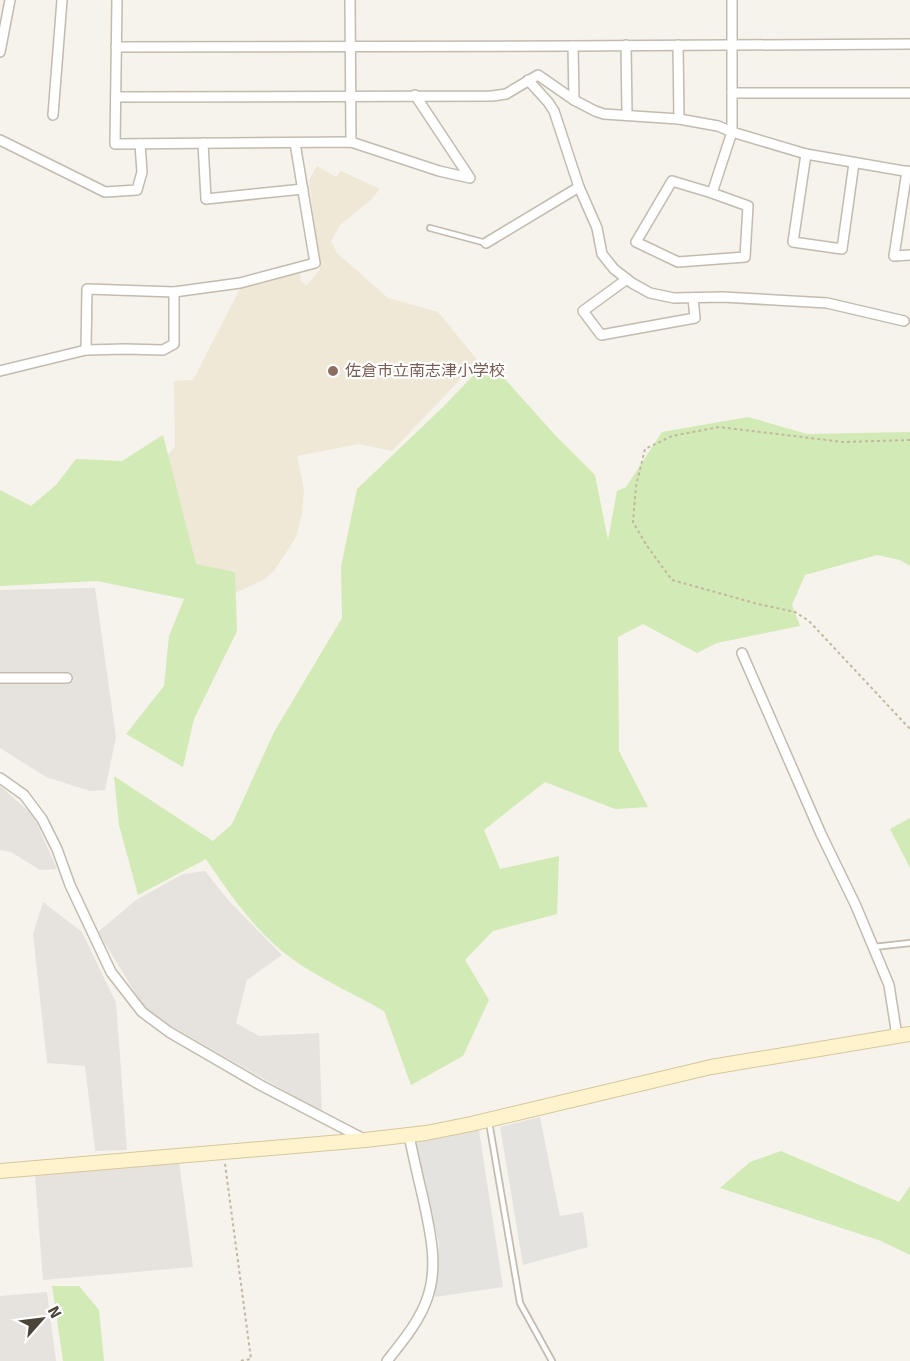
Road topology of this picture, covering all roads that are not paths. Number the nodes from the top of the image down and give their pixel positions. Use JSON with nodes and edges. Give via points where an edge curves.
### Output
{"nodes":[{"id":1,"x":10,"y":0,"type":"edge"},
{"id":2,"x":62,"y":0,"type":"edge"},
{"id":3,"x":117,"y":0,"type":"edge"},
{"id":4,"x":350,"y":0,"type":"edge"},
{"id":5,"x":732,"y":0,"type":"edge"},
{"id":6,"x":732,"y":44,"type":"junction"},
{"id":7,"x":910,"y":44,"type":"edge"},
{"id":8,"x":626,"y":45,"type":"junction"},
{"id":9,"x":678,"y":45,"type":"junction"},
{"id":10,"x":116,"y":46,"type":"junction"},
{"id":11,"x":573,"y":46,"type":"junction"},
{"id":12,"x":351,"y":47,"type":"junction"},
{"id":13,"x":0,"y":52,"type":"edge"},
{"id":14,"x":528,"y":81,"type":"junction"},
{"id":15,"x":732,"y":93,"type":"junction"},
{"id":16,"x":910,"y":93,"type":"edge"},
{"id":17,"x":415,"y":95,"type":"junction"},
{"id":18,"x":351,"y":96,"type":"junction"},
{"id":19,"x":116,"y":97,"type":"junction"},
{"id":20,"x":574,"y":100,"type":"junction"},
{"id":21,"x":627,"y":114,"type":"junction"},
{"id":22,"x":53,"y":115,"type":"dead end"},
{"id":23,"x":679,"y":119,"type":"junction"},
{"id":24,"x":732,"y":132,"type":"junction"},
{"id":25,"x":0,"y":140,"type":"edge"},
{"id":26,"x":351,"y":142,"type":"junction"},
{"id":27,"x":203,"y":143,"type":"junction"},
{"id":28,"x":295,"y":143,"type":"junction"},
{"id":29,"x":141,"y":144,"type":"junction"},
{"id":30,"x":806,"y":154,"type":"junction"},
{"id":31,"x":854,"y":163,"type":"junction"},
{"id":32,"x":908,"y":172,"type":"edge"},
{"id":33,"x":579,"y":187,"type":"junction"},
{"id":34,"x":303,"y":189,"type":"junction"},
{"id":35,"x":712,"y":193,"type":"junction"},
{"id":36,"x":430,"y":228,"type":"dead end"},
{"id":37,"x":486,"y":243,"type":"joint"},
{"id":38,"x":910,"y":255,"type":"edge"},
{"id":39,"x":627,"y":279,"type":"junction"},
{"id":40,"x":174,"y":292,"type":"junction"},
{"id":41,"x":693,"y":298,"type":"junction"},
{"id":42,"x":904,"y":321,"type":"dead end"},
{"id":43,"x":86,"y":350,"type":"junction"},
{"id":44,"x":0,"y":371,"type":"edge"},
{"id":45,"x":742,"y":653,"type":"dead end"},
{"id":46,"x":0,"y":678,"type":"edge"},
{"id":47,"x":67,"y":678,"type":"dead end"},
{"id":48,"x":0,"y":778,"type":"edge"},
{"id":49,"x":910,"y":943,"type":"edge"},
{"id":50,"x":873,"y":947,"type":"junction"},
{"id":51,"x":903,"y":1035,"type":"edge"},
{"id":52,"x":489,"y":1119,"type":"junction"},
{"id":53,"x":409,"y":1135,"type":"junction"},
{"id":54,"x":365,"y":1140,"type":"junction"},
{"id":55,"x":0,"y":1171,"type":"edge"},
{"id":56,"x":387,"y":1361,"type":"edge"},
{"id":57,"x":552,"y":1361,"type":"edge"}],
"edges":[{"from":1,"to":13,"type":"street"},
{"from":2,"to":22,"type":"street"},
{"from":3,"to":10,"type":"street"},
{"from":4,"to":12,"type":"street"},
{"from":5,"to":6,"type":"street"},
{"from":6,"to":7,"type":"street"},
{"from":6,"to":9,"type":"street"},
{"from":6,"to":15,"type":"street"},
{"from":8,"to":9,"type":"street"},
{"from":8,"to":11,"type":"street"},
{"from":8,"to":21,"type":"street"},
{"from":9,"to":23,"type":"street"},
{"from":10,"to":12,"type":"street"},
{"from":10,"to":19,"type":"street"},
{"from":11,"to":12,"type":"street"},
{"from":11,"to":20,"type":"street"},
{"from":12,"to":18,"type":"street"},
{"from":14,"to":17,"type":"street","via":[[506,94],[492,96]]},
{"from":14,"to":20,"type":"street","via":[[538,75]]},
{"from":14,"to":33,"type":"street","via":[[554,111]]},
{"from":15,"to":16,"type":"street"},
{"from":15,"to":24,"type":"street"},
{"from":17,"to":18,"type":"street"},
{"from":17,"to":26,"type":"street","via":[[470,178]]},
{"from":18,"to":19,"type":"street"},
{"from":18,"to":26,"type":"street"},
{"from":19,"to":29,"type":"street","via":[[116,144]]},
{"from":20,"to":21,"type":"street","via":[[604,114]]},
{"from":21,"to":23,"type":"street"},
{"from":23,"to":24,"type":"street"},
{"from":24,"to":30,"type":"street"},
{"from":24,"to":35,"type":"street"},
{"from":25,"to":29,"type":"street","via":[[105,192],[137,190],[142,172]]},
{"from":26,"to":28,"type":"street"},
{"from":27,"to":28,"type":"street"},
{"from":27,"to":29,"type":"street"},
{"from":27,"to":34,"type":"street","via":[[206,200]]},
{"from":28,"to":34,"type":"street"},
{"from":30,"to":31,"type":"street"},
{"from":30,"to":31,"type":"street","via":[[793,242],[842,249]]},
{"from":31,"to":32,"type":"street"},
{"from":32,"to":38,"type":"street","via":[[894,256]]},
{"from":33,"to":37,"type":"street"},
{"from":33,"to":39,"type":"street","via":[[597,228],[602,254]]},
{"from":34,"to":40,"type":"street","via":[[315,263],[240,283]]},
{"from":35,"to":35,"type":"street","via":[[748,206],[745,257],[678,262],[636,242],[672,181]]},
{"from":36,"to":37,"type":"lane"},
{"from":39,"to":41,"type":"street","via":[[650,293]]},
{"from":39,"to":41,"type":"street","via":[[583,311],[601,336],[695,318]]},
{"from":40,"to":43,"type":"street","via":[[174,344],[168,348]]},
{"from":40,"to":43,"type":"street","via":[[87,289]]},
{"from":41,"to":42,"type":"street","via":[[827,303]]},
{"from":43,"to":44,"type":"street"},
{"from":45,"to":50,"type":"street"},
{"from":46,"to":47,"type":"street"},
{"from":48,"to":54,"type":"street","via":[[24,795],[42,819],[111,972],[142,1012],[262,1086]]},
{"from":49,"to":50,"type":"lane"},
{"from":50,"to":51,"type":"street"},
{"from":51,"to":52,"type":"street","via":[[711,1067]]},
{"from":52,"to":53,"type":"street"},
{"from":52,"to":57,"type":"lane","via":[[520,1303]]},
{"from":53,"to":54,"type":"street"},
{"from":53,"to":56,"type":"street","via":[[433,1245],[432,1275],[419,1317]]},
{"from":54,"to":55,"type":"street"}]}
